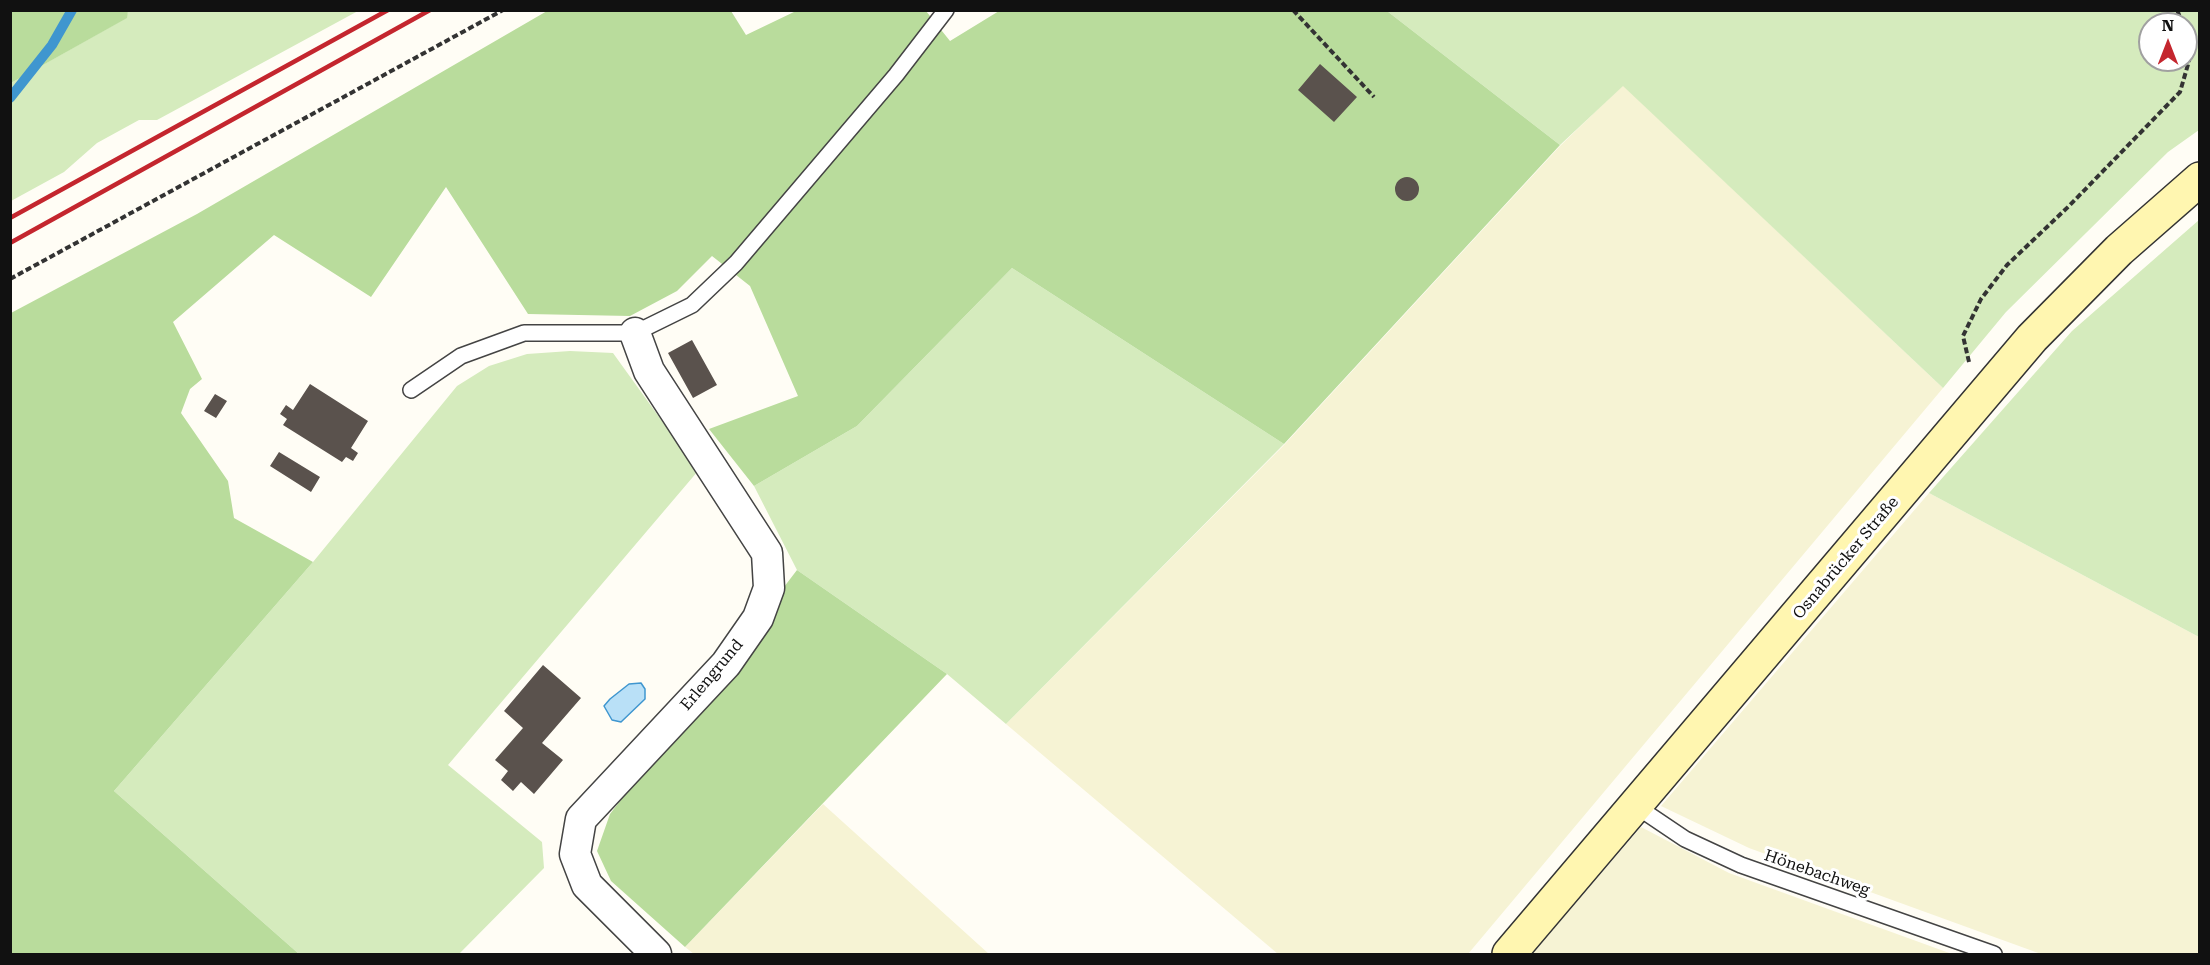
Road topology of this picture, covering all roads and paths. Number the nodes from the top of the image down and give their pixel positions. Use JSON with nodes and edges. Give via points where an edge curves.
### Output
{"nodes":[{"id":1,"x":503,"y":10,"type":"edge"},
{"id":2,"x":946,"y":10,"type":"edge"},
{"id":3,"x":1293,"y":10,"type":"edge"},
{"id":4,"x":2186,"y":72,"type":"edge"},
{"id":5,"x":1374,"y":97,"type":"dead end"},
{"id":6,"x":2199,"y":179,"type":"edge"},
{"id":7,"x":10,"y":279,"type":"edge"},
{"id":8,"x":635,"y":333,"type":"junction"},
{"id":9,"x":411,"y":390,"type":"dead end"},
{"id":10,"x":1984,"y":395,"type":"junction"},
{"id":11,"x":1636,"y":806,"type":"junction"},
{"id":12,"x":656,"y":954,"type":"edge"},
{"id":13,"x":1509,"y":954,"type":"edge"},
{"id":14,"x":1994,"y":954,"type":"edge"}],
"edges":[{"from":1,"to":7,"type":"path"},
{"from":2,"to":8,"type":"lane","via":[[896,75],[736,263],[692,305]]},
{"from":3,"to":5,"type":"path"},
{"from":4,"to":10,"type":"path","via":[[2181,92],[2007,266],[1981,299],[1963,336],[1972,373]]},
{"from":6,"to":10,"type":"main road","name":"Osnabrücker Straße","via":[[2119,250],[2032,338]]},
{"from":8,"to":9,"type":"lane","via":[[524,333],[461,356]]},
{"from":8,"to":12,"type":"street","name":"Erlengrund","via":[[649,370],[767,553],[769,588],[758,618],[726,664],[581,819],[575,854],[587,885]]},
{"from":10,"to":11,"type":"main road","name":"Osnabrücker Straße"},
{"from":11,"to":13,"type":"main road","name":"Osnabrücker Straße"},
{"from":11,"to":14,"type":"lane","name":"Hönebachweg","via":[[1685,839],[1741,865]]}]}
